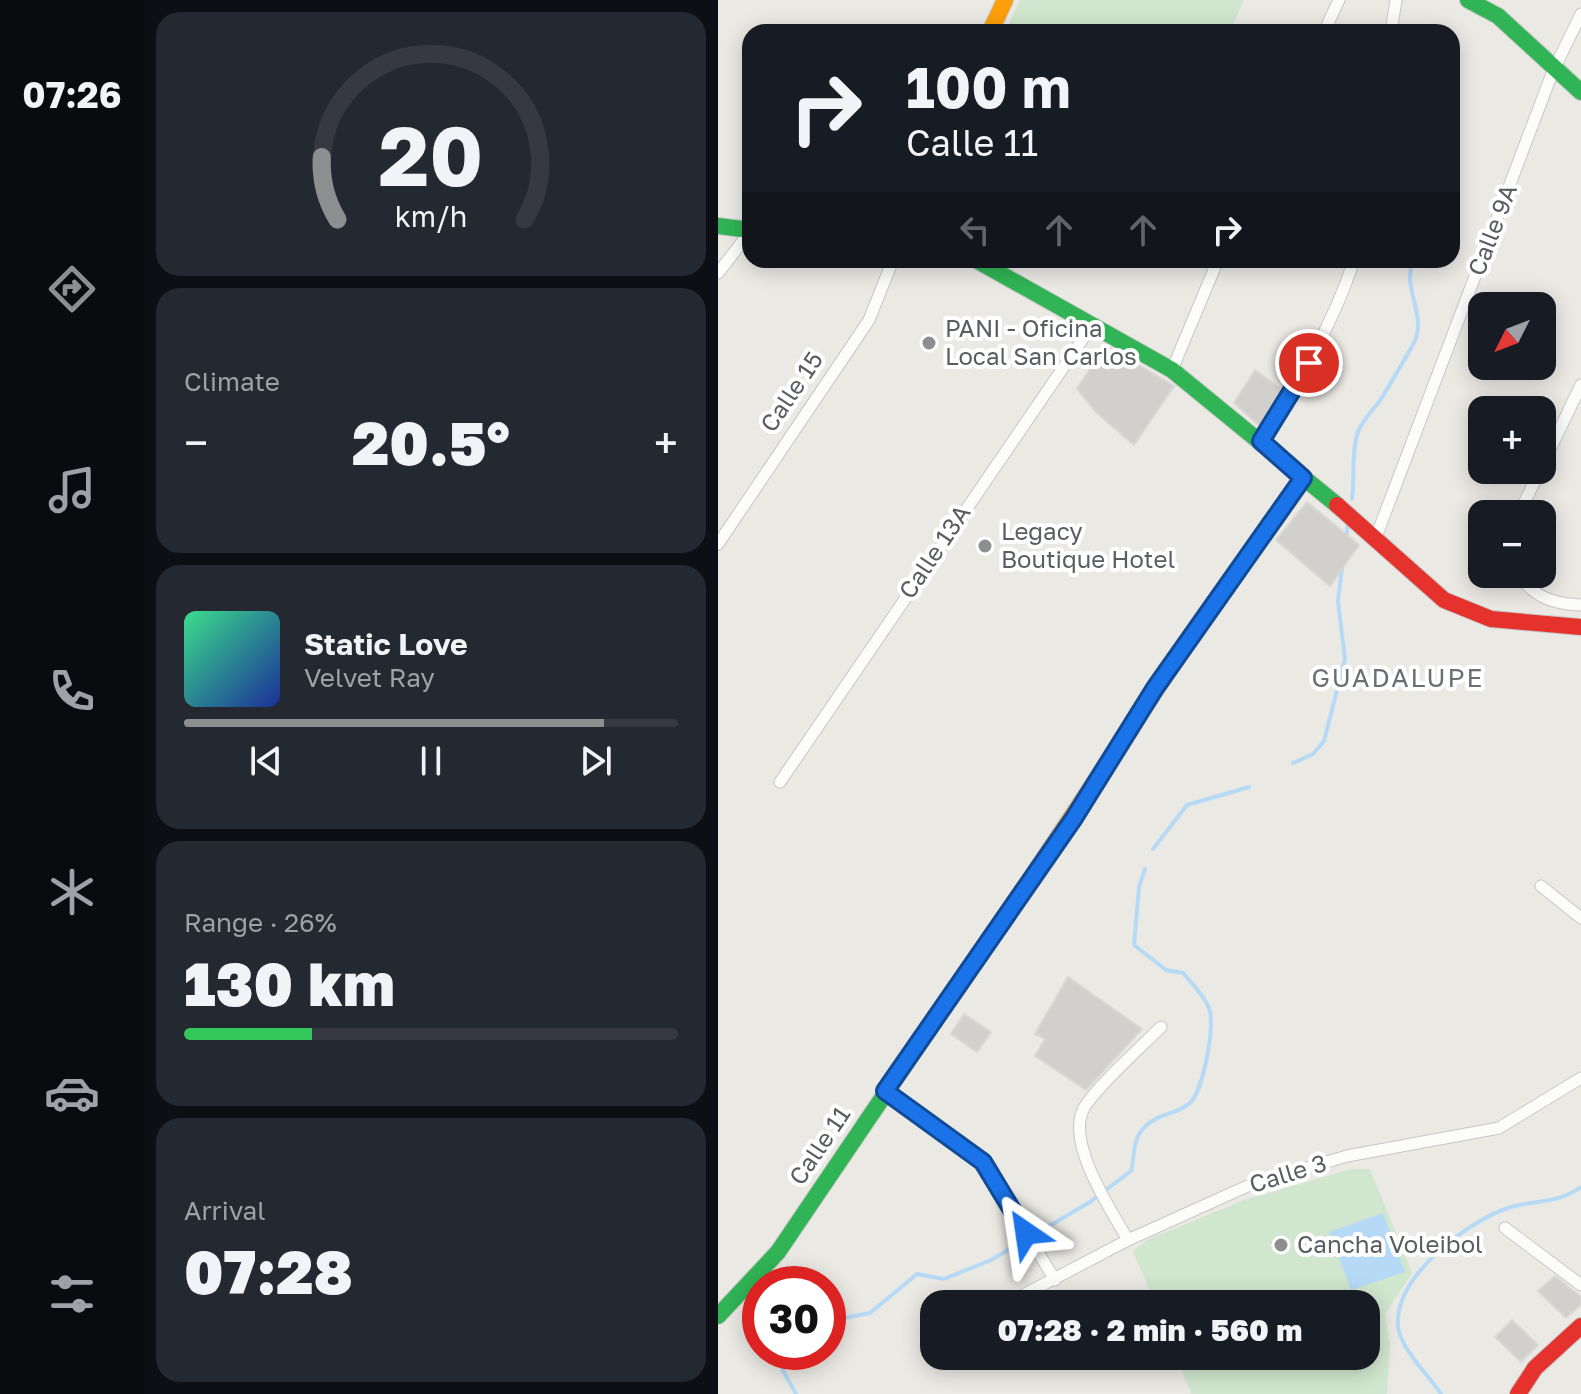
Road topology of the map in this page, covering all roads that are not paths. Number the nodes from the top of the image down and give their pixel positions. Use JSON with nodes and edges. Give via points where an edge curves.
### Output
{"nodes":[{"id":1,"x":1005,"y":0,"type":"edge"},
{"id":2,"x":1339,"y":0,"type":"edge"},
{"id":3,"x":1396,"y":0,"type":"edge"},
{"id":4,"x":1468,"y":0,"type":"edge"},
{"id":5,"x":1581,"y":14,"type":"edge"},
{"id":6,"x":994,"y":24,"type":"edge"},
{"id":7,"x":1328,"y":24,"type":"edge"},
{"id":8,"x":1392,"y":24,"type":"edge"},
{"id":9,"x":1553,"y":71,"type":"junction"},
{"id":10,"x":1581,"y":92,"type":"edge"},
{"id":11,"x":718,"y":226,"type":"edge"},
{"id":12,"x":742,"y":230,"type":"edge"},
{"id":13,"x":742,"y":242,"type":"edge"},
{"id":14,"x":890,"y":268,"type":"edge"},
{"id":15,"x":991,"y":268,"type":"edge"},
{"id":16,"x":1215,"y":268,"type":"edge"},
{"id":17,"x":1351,"y":268,"type":"edge"},
{"id":18,"x":718,"y":273,"type":"edge"},
{"id":19,"x":1093,"y":324,"type":"junction"},
{"id":20,"x":1172,"y":370,"type":"junction"},
{"id":21,"x":1581,"y":385,"type":"edge"},
{"id":22,"x":1556,"y":437,"type":"edge"},
{"id":23,"x":1261,"y":441,"type":"junction"},
{"id":24,"x":1303,"y":478,"type":"junction"},
{"id":25,"x":1376,"y":537,"type":"junction"},
{"id":26,"x":718,"y":544,"type":"edge"},
{"id":27,"x":1528,"y":588,"type":"edge"},
{"id":28,"x":1581,"y":605,"type":"edge"},
{"id":29,"x":1581,"y":627,"type":"edge"},
{"id":30,"x":780,"y":782,"type":"dead end"},
{"id":31,"x":1541,"y":886,"type":"dead end"},
{"id":32,"x":1581,"y":918,"type":"edge"},
{"id":33,"x":1161,"y":1027,"type":"dead end"},
{"id":34,"x":1581,"y":1078,"type":"edge"},
{"id":35,"x":885,"y":1091,"type":"junction"},
{"id":36,"x":1505,"y":1228,"type":"dead end"},
{"id":37,"x":1128,"y":1240,"type":"junction"},
{"id":38,"x":1055,"y":1280,"type":"junction"},
{"id":39,"x":1581,"y":1285,"type":"edge"},
{"id":40,"x":1035,"y":1290,"type":"edge"},
{"id":41,"x":718,"y":1316,"type":"edge"},
{"id":42,"x":1581,"y":1326,"type":"edge"},
{"id":43,"x":1518,"y":1394,"type":"edge"}],
"edges":[{"from":1,"to":6,"type":"street"},
{"from":2,"to":7,"type":"street"},
{"from":3,"to":8,"type":"street"},
{"from":4,"to":9,"type":"street","via":[[1488,7]]},
{"from":5,"to":9,"type":"street","name":"Calle 9A"},
{"from":9,"to":10,"type":"street"},
{"from":9,"to":25,"type":"street","name":"Calle 9A"},
{"from":11,"to":12,"type":"street"},
{"from":13,"to":18,"type":"street"},
{"from":14,"to":26,"type":"street","name":"Calle 15","via":[[869,320]]},
{"from":15,"to":19,"type":"street"},
{"from":16,"to":20,"type":"street"},
{"from":17,"to":23,"type":"street","via":[[1326,332]]},
{"from":19,"to":20,"type":"street"},
{"from":19,"to":30,"type":"street","name":"Calle 13A"},
{"from":20,"to":23,"type":"street"},
{"from":21,"to":22,"type":"street"},
{"from":23,"to":24,"type":"street"},
{"from":24,"to":25,"type":"street"},
{"from":24,"to":35,"type":"street","name":"Calle 11"},
{"from":25,"to":29,"type":"street","via":[[1459,608],[1491,619]]},
{"from":27,"to":28,"type":"street","via":[[1560,604]]},
{"from":31,"to":32,"type":"street"},
{"from":33,"to":37,"type":"street","via":[[1083,1109],[1083,1152]]},
{"from":34,"to":37,"type":"street","name":"Calle 3","via":[[1499,1128],[1306,1167],[1252,1184]]},
{"from":35,"to":38,"type":"street","via":[[983,1162]]},
{"from":35,"to":41,"type":"street","name":"Calle 11","via":[[778,1252]]},
{"from":36,"to":39,"type":"street"},
{"from":37,"to":38,"type":"street","name":"Calle 3"},
{"from":38,"to":40,"type":"street","name":"Calle 3"},
{"from":42,"to":43,"type":"street","via":[[1535,1368]]}]}
